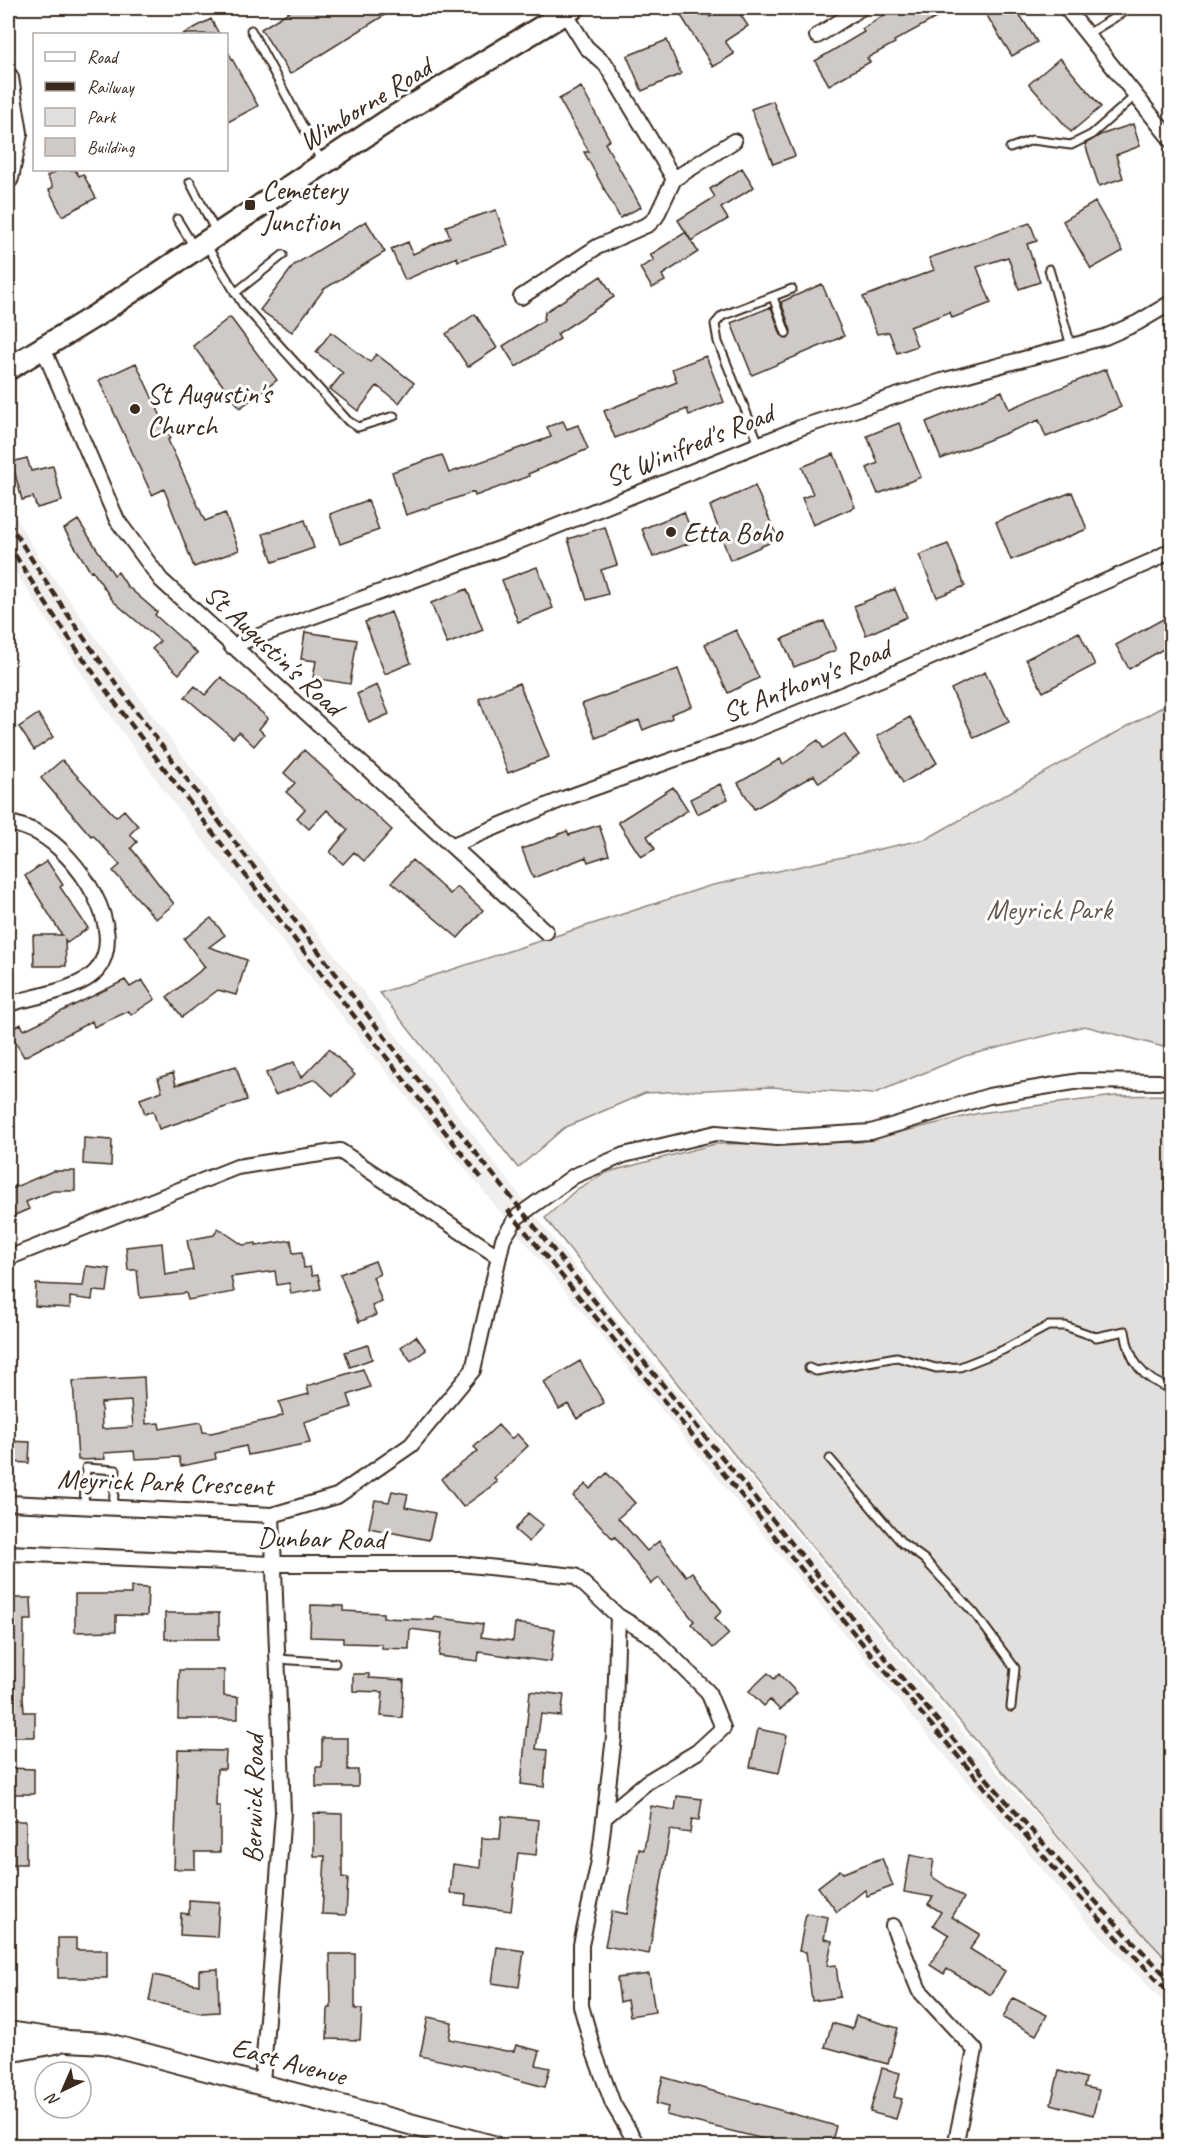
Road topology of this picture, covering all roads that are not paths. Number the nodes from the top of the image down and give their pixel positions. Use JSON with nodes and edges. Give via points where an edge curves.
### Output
{"nodes":[{"id":1,"x":861,"y":8,"type":"edge"},
{"id":2,"x":1066,"y":8,"type":"edge"},
{"id":3,"x":1130,"y":8,"type":"edge"},
{"id":4,"x":569,"y":10,"type":"edge"},
{"id":5,"x":251,"y":30,"type":"dead end"},
{"id":6,"x":1086,"y":35,"type":"junction"},
{"id":7,"x":817,"y":36,"type":"dead end"},
{"id":8,"x":8,"y":78,"type":"edge"},
{"id":9,"x":1135,"y":96,"type":"junction"},
{"id":10,"x":1171,"y":139,"type":"edge"},
{"id":11,"x":734,"y":141,"type":"dead end"},
{"id":12,"x":1010,"y":148,"type":"dead end"},
{"id":13,"x":323,"y":164,"type":"junction"},
{"id":14,"x":8,"y":178,"type":"edge"},
{"id":15,"x":674,"y":179,"type":"junction"},
{"id":16,"x":190,"y":182,"type":"dead end"},
{"id":17,"x":177,"y":219,"type":"dead end"},
{"id":18,"x":206,"y":242,"type":"junction"},
{"id":19,"x":283,"y":255,"type":"dead end"},
{"id":20,"x":1049,"y":269,"type":"dead end"},
{"id":21,"x":792,"y":289,"type":"dead end"},
{"id":22,"x":235,"y":293,"type":"junction"},
{"id":23,"x":520,"y":297,"type":"dead end"},
{"id":24,"x":773,"y":297,"type":"junction"},
{"id":25,"x":1171,"y":303,"type":"edge"},
{"id":26,"x":786,"y":333,"type":"dead end"},
{"id":27,"x":1071,"y":346,"type":"junction"},
{"id":28,"x":43,"y":348,"type":"junction"},
{"id":29,"x":8,"y":369,"type":"edge"},
{"id":30,"x":394,"y":416,"type":"dead end"},
{"id":31,"x":759,"y":444,"type":"junction"},
{"id":32,"x":1172,"y":550,"type":"edge"},
{"id":33,"x":231,"y":646,"type":"junction"},
{"id":34,"x":8,"y":822,"type":"edge"},
{"id":35,"x":453,"y":845,"type":"junction"},
{"id":36,"x":546,"y":932,"type":"dead end"},
{"id":37,"x":8,"y":1004,"type":"edge"},
{"id":38,"x":1159,"y":1082,"type":"dead end"},
{"id":39,"x":499,"y":1257,"type":"junction"},
{"id":40,"x":8,"y":1258,"type":"edge"},
{"id":41,"x":809,"y":1368,"type":"dead end"},
{"id":42,"x":1172,"y":1389,"type":"edge"},
{"id":43,"x":830,"y":1459,"type":"dead end"},
{"id":44,"x":8,"y":1503,"type":"edge"},
{"id":45,"x":84,"y":1505,"type":"junction"},
{"id":46,"x":113,"y":1506,"type":"junction"},
{"id":47,"x":272,"y":1515,"type":"junction"},
{"id":48,"x":8,"y":1553,"type":"edge"},
{"id":49,"x":273,"y":1564,"type":"junction"},
{"id":50,"x":618,"y":1616,"type":"junction"},
{"id":51,"x":278,"y":1659,"type":"junction"},
{"id":52,"x":335,"y":1663,"type":"dead end"},
{"id":53,"x":1011,"y":1707,"type":"dead end"},
{"id":54,"x":605,"y":1817,"type":"junction"},
{"id":55,"x":893,"y":1926,"type":"dead end"},
{"id":56,"x":8,"y":2032,"type":"edge"},
{"id":57,"x":68,"y":2041,"type":"junction"},
{"id":58,"x":8,"y":2052,"type":"edge"},
{"id":59,"x":262,"y":2083,"type":"junction"},
{"id":60,"x":493,"y":2145,"type":"edge"},
{"id":61,"x":638,"y":2145,"type":"edge"},
{"id":62,"x":955,"y":2145,"type":"edge"}],
"edges":[{"from":1,"to":7,"type":"street"},
{"from":2,"to":6,"type":"street"},
{"from":3,"to":6,"type":"lane"},
{"from":4,"to":13,"type":"main road","name":"Wimborne Road"},
{"from":4,"to":15,"type":"street","via":[[586,47],[606,65]]},
{"from":5,"to":13,"type":"lane"},
{"from":6,"to":9,"type":"street"},
{"from":8,"to":14,"type":"street","via":[[17,133]]},
{"from":9,"to":10,"type":"street"},
{"from":9,"to":12,"type":"lane","via":[[1091,135],[1071,145],[1032,140]]},
{"from":11,"to":15,"type":"street"},
{"from":13,"to":18,"type":"main road","name":"Wimborne Road"},
{"from":15,"to":23,"type":"street","via":[[649,224],[597,247]]},
{"from":16,"to":18,"type":"lane"},
{"from":17,"to":18,"type":"lane"},
{"from":18,"to":22,"type":"lane"},
{"from":18,"to":28,"type":"main road","name":"Wimborne Road"},
{"from":19,"to":22,"type":"lane"},
{"from":20,"to":27,"type":"lane"},
{"from":21,"to":24,"type":"lane"},
{"from":22,"to":30,"type":"lane","via":[[348,421],[358,426]]},
{"from":24,"to":26,"type":"lane"},
{"from":24,"to":31,"type":"lane","via":[[722,316],[715,324],[718,342]]},
{"from":25,"to":27,"type":"street","name":"St Winifred's Road","via":[[1105,337]]},
{"from":27,"to":31,"type":"street","name":"St Winifred's Road","via":[[942,381]]},
{"from":28,"to":29,"type":"main road","name":"Wimborne Road"},
{"from":28,"to":33,"type":"street","name":"St Augustin's Road","via":[[117,520],[161,580]]},
{"from":31,"to":33,"type":"street","name":"St Winifred's Road","via":[[510,545]]},
{"from":32,"to":35,"type":"street","name":"St Anthony's Road","via":[[881,679]]},
{"from":33,"to":35,"type":"street","name":"St Augustin's Road"},
{"from":34,"to":37,"type":"street","via":[[39,833],[66,855],[90,888],[107,923],[107,954],[95,972],[72,986]]},
{"from":35,"to":36,"type":"street","name":"St Augustin's Road"},
{"from":38,"to":39,"type":"street","name":"Meyrick Park Crescent","via":[[1080,1081],[988,1096],[871,1132],[777,1138],[716,1133],[624,1155],[574,1176],[532,1204],[508,1228]]},
{"from":39,"to":40,"type":"street","via":[[340,1151],[237,1167]]},
{"from":39,"to":47,"type":"street","name":"Meyrick Park Crescent","via":[[473,1370],[411,1445],[338,1496]]},
{"from":41,"to":42,"type":"lane","via":[[816,1371],[897,1357],[936,1368],[960,1367],[1056,1325],[1096,1337],[1125,1331],[1134,1364]]},
{"from":43,"to":53,"type":"lane","via":[[902,1543],[924,1559],[975,1614],[1015,1668]]},
{"from":44,"to":45,"type":"street","name":"Meyrick Park Crescent"},
{"from":45,"to":46,"type":"street","name":"Meyrick Park Crescent"},
{"from":45,"to":46,"type":"lane","via":[[86,1468],[116,1470]]},
{"from":46,"to":47,"type":"street","name":"Meyrick Park Crescent"},
{"from":47,"to":49,"type":"street","name":"Berwick Road"},
{"from":48,"to":49,"type":"street","name":"Dunbar Road"},
{"from":49,"to":50,"type":"street","name":"Dunbar Road","via":[[460,1564],[575,1576]]},
{"from":49,"to":51,"type":"street","name":"Berwick Road"},
{"from":50,"to":54,"type":"street","via":[[614,1737]]},
{"from":50,"to":54,"type":"street","name":"Dunbar Road","via":[[653,1637],[708,1692],[723,1728],[697,1752],[647,1782]]},
{"from":51,"to":52,"type":"lane"},
{"from":51,"to":59,"type":"street","name":"Berwick Road","via":[[283,1813]]},
{"from":54,"to":61,"type":"street","via":[[581,1945],[581,2006],[613,2104]]},
{"from":55,"to":62,"type":"street","via":[[919,1990],[975,2050]]},
{"from":56,"to":57,"type":"street","name":"East Avenue"},
{"from":57,"to":58,"type":"street","name":"East Avenue"},
{"from":57,"to":59,"type":"street","name":"East Avenue","via":[[104,2043]]},
{"from":59,"to":60,"type":"street","name":"East Avenue"}]}
